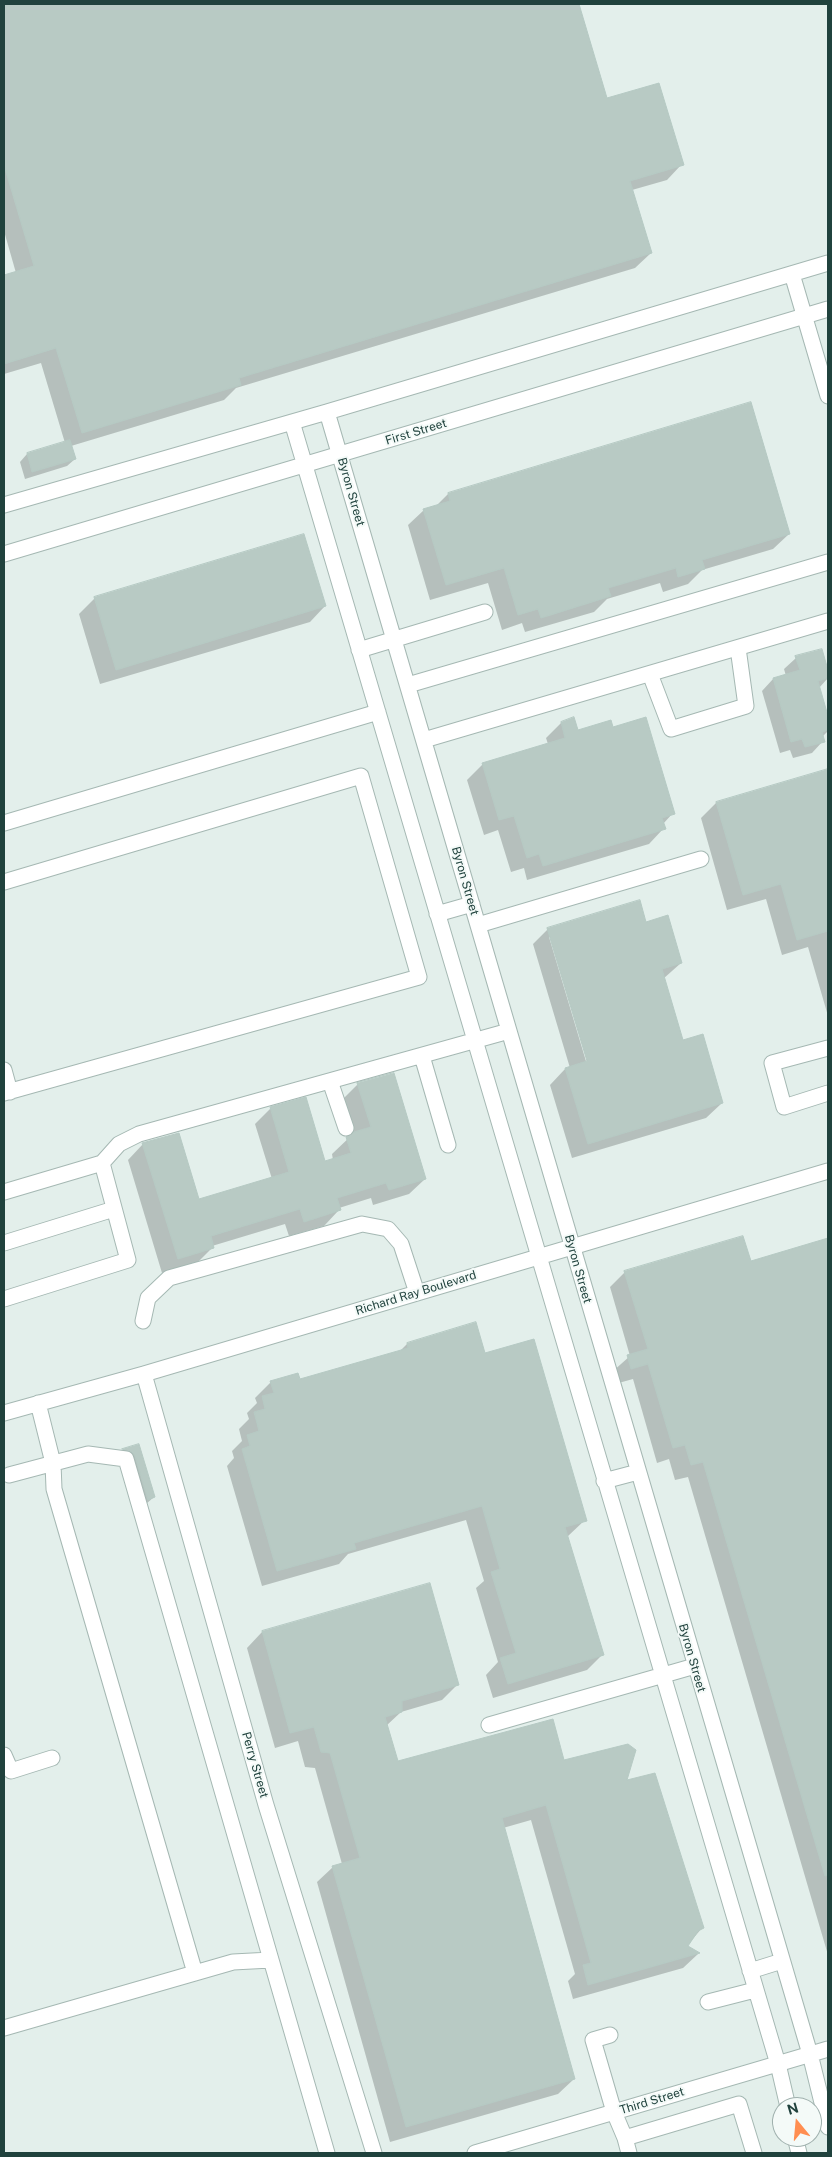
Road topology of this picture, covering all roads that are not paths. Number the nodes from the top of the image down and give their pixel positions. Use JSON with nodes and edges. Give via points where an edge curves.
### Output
{"nodes":[{"id":1,"x":827,"y":266,"type":"edge"},
{"id":2,"x":792,"y":274,"type":"junction"},
{"id":3,"x":828,"y":309,"type":"edge"},
{"id":4,"x":804,"y":316,"type":"junction"},
{"id":5,"x":828,"y":396,"type":"edge"},
{"id":6,"x":327,"y":412,"type":"junction"},
{"id":7,"x":292,"y":422,"type":"junction"},
{"id":8,"x":340,"y":454,"type":"junction"},
{"id":9,"x":304,"y":464,"type":"junction"},
{"id":10,"x":4,"y":505,"type":"edge"},
{"id":11,"x":4,"y":554,"type":"edge"},
{"id":12,"x":828,"y":562,"type":"edge"},
{"id":13,"x":485,"y":612,"type":"dead end"},
{"id":14,"x":828,"y":621,"type":"edge"},
{"id":15,"x":395,"y":640,"type":"junction"},
{"id":16,"x":738,"y":648,"type":"junction"},
{"id":17,"x":359,"y":650,"type":"junction"},
{"id":18,"x":650,"y":674,"type":"junction"},
{"id":19,"x":408,"y":685,"type":"junction"},
{"id":20,"x":378,"y":712,"type":"junction"},
{"id":21,"x":424,"y":740,"type":"junction"},
{"id":22,"x":4,"y":823,"type":"edge"},
{"id":23,"x":701,"y":859,"type":"dead end"},
{"id":24,"x":4,"y":882,"type":"edge"},
{"id":25,"x":472,"y":904,"type":"junction"},
{"id":26,"x":437,"y":914,"type":"junction"},
{"id":27,"x":478,"y":925,"type":"junction"},
{"id":28,"x":509,"y":1031,"type":"junction"},
{"id":29,"x":475,"y":1041,"type":"junction"},
{"id":30,"x":828,"y":1048,"type":"edge"},
{"id":31,"x":422,"y":1056,"type":"junction"},
{"id":32,"x":4,"y":1070,"type":"edge"},
{"id":33,"x":330,"y":1081,"type":"junction"},
{"id":34,"x":7,"y":1092,"type":"edge"},
{"id":35,"x":828,"y":1093,"type":"edge"},
{"id":36,"x":346,"y":1128,"type":"dead end"},
{"id":37,"x":448,"y":1145,"type":"dead end"},
{"id":38,"x":102,"y":1163,"type":"junction"},
{"id":39,"x":828,"y":1171,"type":"edge"},
{"id":40,"x":4,"y":1192,"type":"edge"},
{"id":41,"x":114,"y":1210,"type":"junction"},
{"id":42,"x":4,"y":1243,"type":"edge"},
{"id":43,"x":572,"y":1246,"type":"junction"},
{"id":44,"x":537,"y":1257,"type":"junction"},
{"id":45,"x":417,"y":1292,"type":"junction"},
{"id":46,"x":4,"y":1299,"type":"edge"},
{"id":47,"x":143,"y":1321,"type":"dead end"},
{"id":48,"x":144,"y":1374,"type":"junction"},
{"id":49,"x":38,"y":1403,"type":"junction"},
{"id":50,"x":4,"y":1413,"type":"edge"},
{"id":51,"x":53,"y":1463,"type":"junction"},
{"id":52,"x":638,"y":1472,"type":"junction"},
{"id":53,"x":9,"y":1475,"type":"dead end"},
{"id":54,"x":604,"y":1481,"type":"junction"},
{"id":55,"x":694,"y":1666,"type":"junction"},
{"id":56,"x":662,"y":1675,"type":"junction"},
{"id":57,"x":489,"y":1724,"type":"dead end"},
{"id":58,"x":4,"y":1756,"type":"edge"},
{"id":59,"x":52,"y":1758,"type":"dead end"},
{"id":60,"x":271,"y":1960,"type":"junction"},
{"id":61,"x":782,"y":1961,"type":"junction"},
{"id":62,"x":750,"y":1971,"type":"junction"},
{"id":63,"x":195,"y":1973,"type":"junction"},
{"id":64,"x":756,"y":1990,"type":"junction"},
{"id":65,"x":708,"y":2002,"type":"dead end"},
{"id":66,"x":4,"y":2028,"type":"edge"},
{"id":67,"x":610,"y":2035,"type":"dead end"},
{"id":68,"x":828,"y":2049,"type":"edge"},
{"id":69,"x":810,"y":2054,"type":"junction"},
{"id":70,"x":778,"y":2064,"type":"junction"},
{"id":71,"x":786,"y":2097,"type":"edge"},
{"id":72,"x":614,"y":2112,"type":"junction"},
{"id":73,"x":828,"y":2127,"type":"edge"},
{"id":74,"x":625,"y":2138,"type":"junction"},
{"id":75,"x":327,"y":2153,"type":"edge"},
{"id":76,"x":374,"y":2153,"type":"edge"},
{"id":77,"x":475,"y":2153,"type":"edge"},
{"id":78,"x":629,"y":2153,"type":"edge"},
{"id":79,"x":754,"y":2153,"type":"edge"}],
"edges":[{"from":1,"to":2,"type":"street"},
{"from":2,"to":4,"type":"street"},
{"from":2,"to":6,"type":"street"},
{"from":3,"to":4,"type":"street","name":"First Street"},
{"from":4,"to":5,"type":"street"},
{"from":4,"to":8,"type":"street","name":"First Street"},
{"from":6,"to":7,"type":"street"},
{"from":6,"to":8,"type":"street","name":"Byron Street"},
{"from":7,"to":9,"type":"street"},
{"from":7,"to":10,"type":"street"},
{"from":8,"to":9,"type":"street","name":"First Street"},
{"from":8,"to":15,"type":"street","name":"Byron Street"},
{"from":9,"to":11,"type":"street","name":"First Street"},
{"from":9,"to":17,"type":"street"},
{"from":12,"to":19,"type":"street"},
{"from":13,"to":15,"type":"street"},
{"from":14,"to":16,"type":"street"},
{"from":15,"to":17,"type":"street"},
{"from":15,"to":19,"type":"street","name":"Byron Street"},
{"from":16,"to":18,"type":"street"},
{"from":16,"to":18,"type":"street","via":[[746,706],[671,729]]},
{"from":17,"to":20,"type":"street"},
{"from":18,"to":21,"type":"street"},
{"from":19,"to":21,"type":"street","name":"Byron Street"},
{"from":20,"to":22,"type":"street"},
{"from":20,"to":26,"type":"street"},
{"from":21,"to":25,"type":"street","name":"Byron Street"},
{"from":23,"to":27,"type":"street"},
{"from":24,"to":34,"type":"street","via":[[361,776],[419,977]]},
{"from":25,"to":26,"type":"street"},
{"from":25,"to":27,"type":"street","name":"Byron Street"},
{"from":26,"to":29,"type":"street"},
{"from":27,"to":28,"type":"street","name":"Byron Street"},
{"from":28,"to":29,"type":"street"},
{"from":28,"to":43,"type":"street","name":"Byron Street"},
{"from":29,"to":31,"type":"street"},
{"from":29,"to":44,"type":"street"},
{"from":30,"to":35,"type":"street","via":[[772,1064],[784,1107]]},
{"from":31,"to":33,"type":"street"},
{"from":31,"to":37,"type":"street"},
{"from":32,"to":34,"type":"street"},
{"from":33,"to":36,"type":"street"},
{"from":33,"to":38,"type":"street","via":[[139,1134],[119,1144]]},
{"from":38,"to":40,"type":"street"},
{"from":38,"to":41,"type":"street"},
{"from":39,"to":43,"type":"street","name":"Richard Ray Boulevard"},
{"from":41,"to":42,"type":"street"},
{"from":41,"to":46,"type":"street","via":[[128,1260]]},
{"from":43,"to":44,"type":"street","name":"Richard Ray Boulevard"},
{"from":43,"to":52,"type":"street","name":"Byron Street"},
{"from":44,"to":45,"type":"street","name":"Richard Ray Boulevard"},
{"from":44,"to":54,"type":"street"},
{"from":45,"to":47,"type":"street","via":[[401,1244],[388,1229],[362,1224],[169,1278],[148,1298]]},
{"from":45,"to":48,"type":"street","name":"Richard Ray Boulevard"},
{"from":48,"to":49,"type":"street","name":"Richard Ray Boulevard"},
{"from":48,"to":76,"type":"street","name":"Perry Street","via":[[266,1806]]},
{"from":49,"to":50,"type":"street","name":"Richard Ray Boulevard"},
{"from":49,"to":51,"type":"street"},
{"from":51,"to":53,"type":"street"},
{"from":51,"to":60,"type":"street","via":[[88,1454],[126,1459]]},
{"from":51,"to":63,"type":"street","via":[[54,1489]]},
{"from":52,"to":54,"type":"street"},
{"from":52,"to":55,"type":"street","name":"Byron Street"},
{"from":54,"to":56,"type":"street"},
{"from":55,"to":56,"type":"street"},
{"from":55,"to":61,"type":"street","name":"Byron Street"},
{"from":56,"to":57,"type":"street"},
{"from":56,"to":62,"type":"street"},
{"from":58,"to":59,"type":"street","via":[[11,1771]]},
{"from":60,"to":63,"type":"street","via":[[233,1962]]},
{"from":60,"to":75,"type":"street"},
{"from":61,"to":62,"type":"street"},
{"from":61,"to":69,"type":"street","name":"Byron Street"},
{"from":62,"to":64,"type":"street"},
{"from":63,"to":66,"type":"street"},
{"from":64,"to":65,"type":"street"},
{"from":64,"to":70,"type":"street"},
{"from":67,"to":72,"type":"street","via":[[593,2040]]},
{"from":68,"to":69,"type":"street","name":"Third Street"},
{"from":69,"to":70,"type":"street","name":"Third Street"},
{"from":69,"to":73,"type":"street","name":"Byron Street"},
{"from":70,"to":71,"type":"street"},
{"from":70,"to":72,"type":"street","name":"Third Street"},
{"from":72,"to":74,"type":"street"},
{"from":72,"to":77,"type":"street","name":"Third Street"},
{"from":74,"to":78,"type":"street"},
{"from":74,"to":79,"type":"street","via":[[739,2104]]}]}
